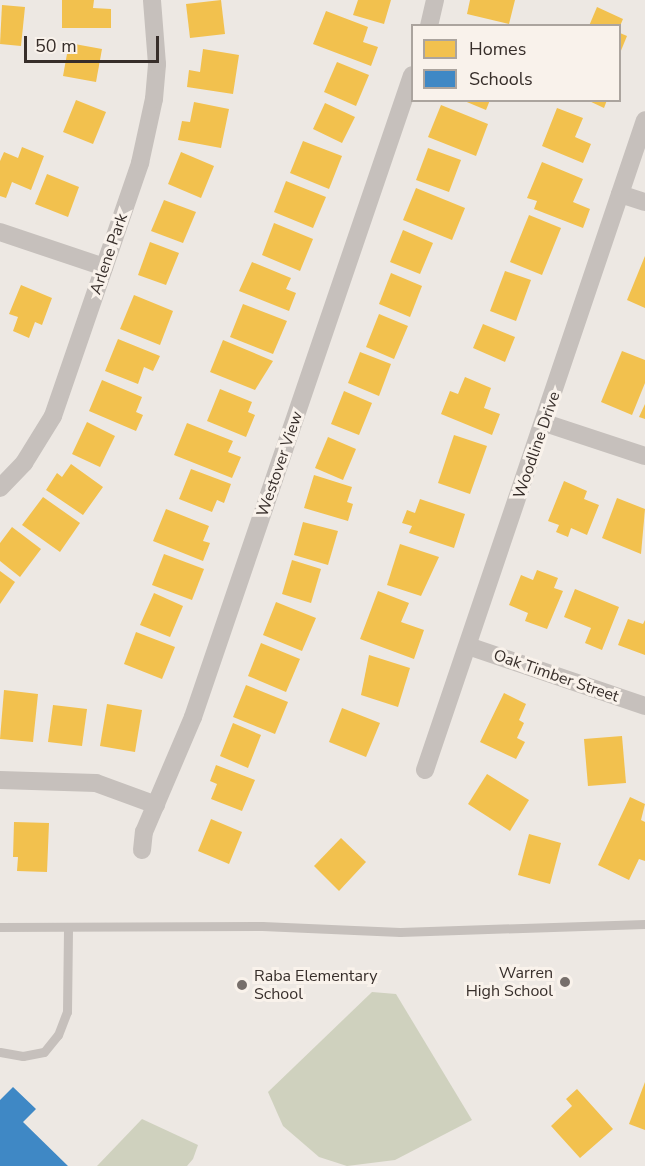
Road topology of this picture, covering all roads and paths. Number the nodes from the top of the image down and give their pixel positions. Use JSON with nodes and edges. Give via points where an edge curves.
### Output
{"nodes":[{"id":1,"x":152,"y":0,"type":"edge"},
{"id":2,"x":435,"y":0,"type":"edge"},
{"id":3,"x":429,"y":24,"type":"edge"},
{"id":4,"x":411,"y":78,"type":"edge"},
{"id":5,"x":645,"y":120,"type":"edge"},
{"id":6,"x":620,"y":194,"type":"junction"},
{"id":7,"x":645,"y":202,"type":"edge"},
{"id":8,"x":0,"y":232,"type":"edge"},
{"id":9,"x":104,"y":267,"type":"junction"},
{"id":10,"x":545,"y":423,"type":"junction"},
{"id":11,"x":645,"y":456,"type":"edge"},
{"id":12,"x":0,"y":488,"type":"edge"},
{"id":13,"x":468,"y":646,"type":"junction"},
{"id":14,"x":645,"y":706,"type":"edge"},
{"id":15,"x":425,"y":770,"type":"dead end"},
{"id":16,"x":0,"y":780,"type":"edge"},
{"id":17,"x":156,"y":805,"type":"junction"},
{"id":18,"x":142,"y":850,"type":"dead end"},
{"id":19,"x":645,"y":924,"type":"edge"},
{"id":20,"x":0,"y":927,"type":"edge"},
{"id":21,"x":68,"y":927,"type":"junction"},
{"id":22,"x":0,"y":1052,"type":"edge"}],
"edges":[{"from":1,"to":9,"type":"street","name":"Arlene Park","via":[[157,64],[154,99],[140,163]]},
{"from":2,"to":3,"type":"street"},
{"from":4,"to":17,"type":"street","name":"Westover View","via":[[193,717]]},
{"from":5,"to":6,"type":"street","name":"Woodline Drive"},
{"from":6,"to":7,"type":"street"},
{"from":6,"to":10,"type":"street","name":"Woodline Drive"},
{"from":8,"to":9,"type":"street"},
{"from":9,"to":12,"type":"street","name":"Arlene Park","via":[[53,416],[24,463]]},
{"from":10,"to":11,"type":"street"},
{"from":10,"to":13,"type":"street","name":"Woodline Drive"},
{"from":13,"to":14,"type":"street","name":"Oak Timber Street"},
{"from":13,"to":15,"type":"street","name":"Woodline Drive"},
{"from":16,"to":17,"type":"street","via":[[96,783]]},
{"from":17,"to":18,"type":"street","name":"Westover View"},
{"from":19,"to":21,"type":"lane","via":[[400,932],[262,926]]},
{"from":20,"to":21,"type":"lane"},
{"from":21,"to":22,"type":"lane","via":[[67,1012],[58,1035],[44,1052],[23,1056]]}]}
